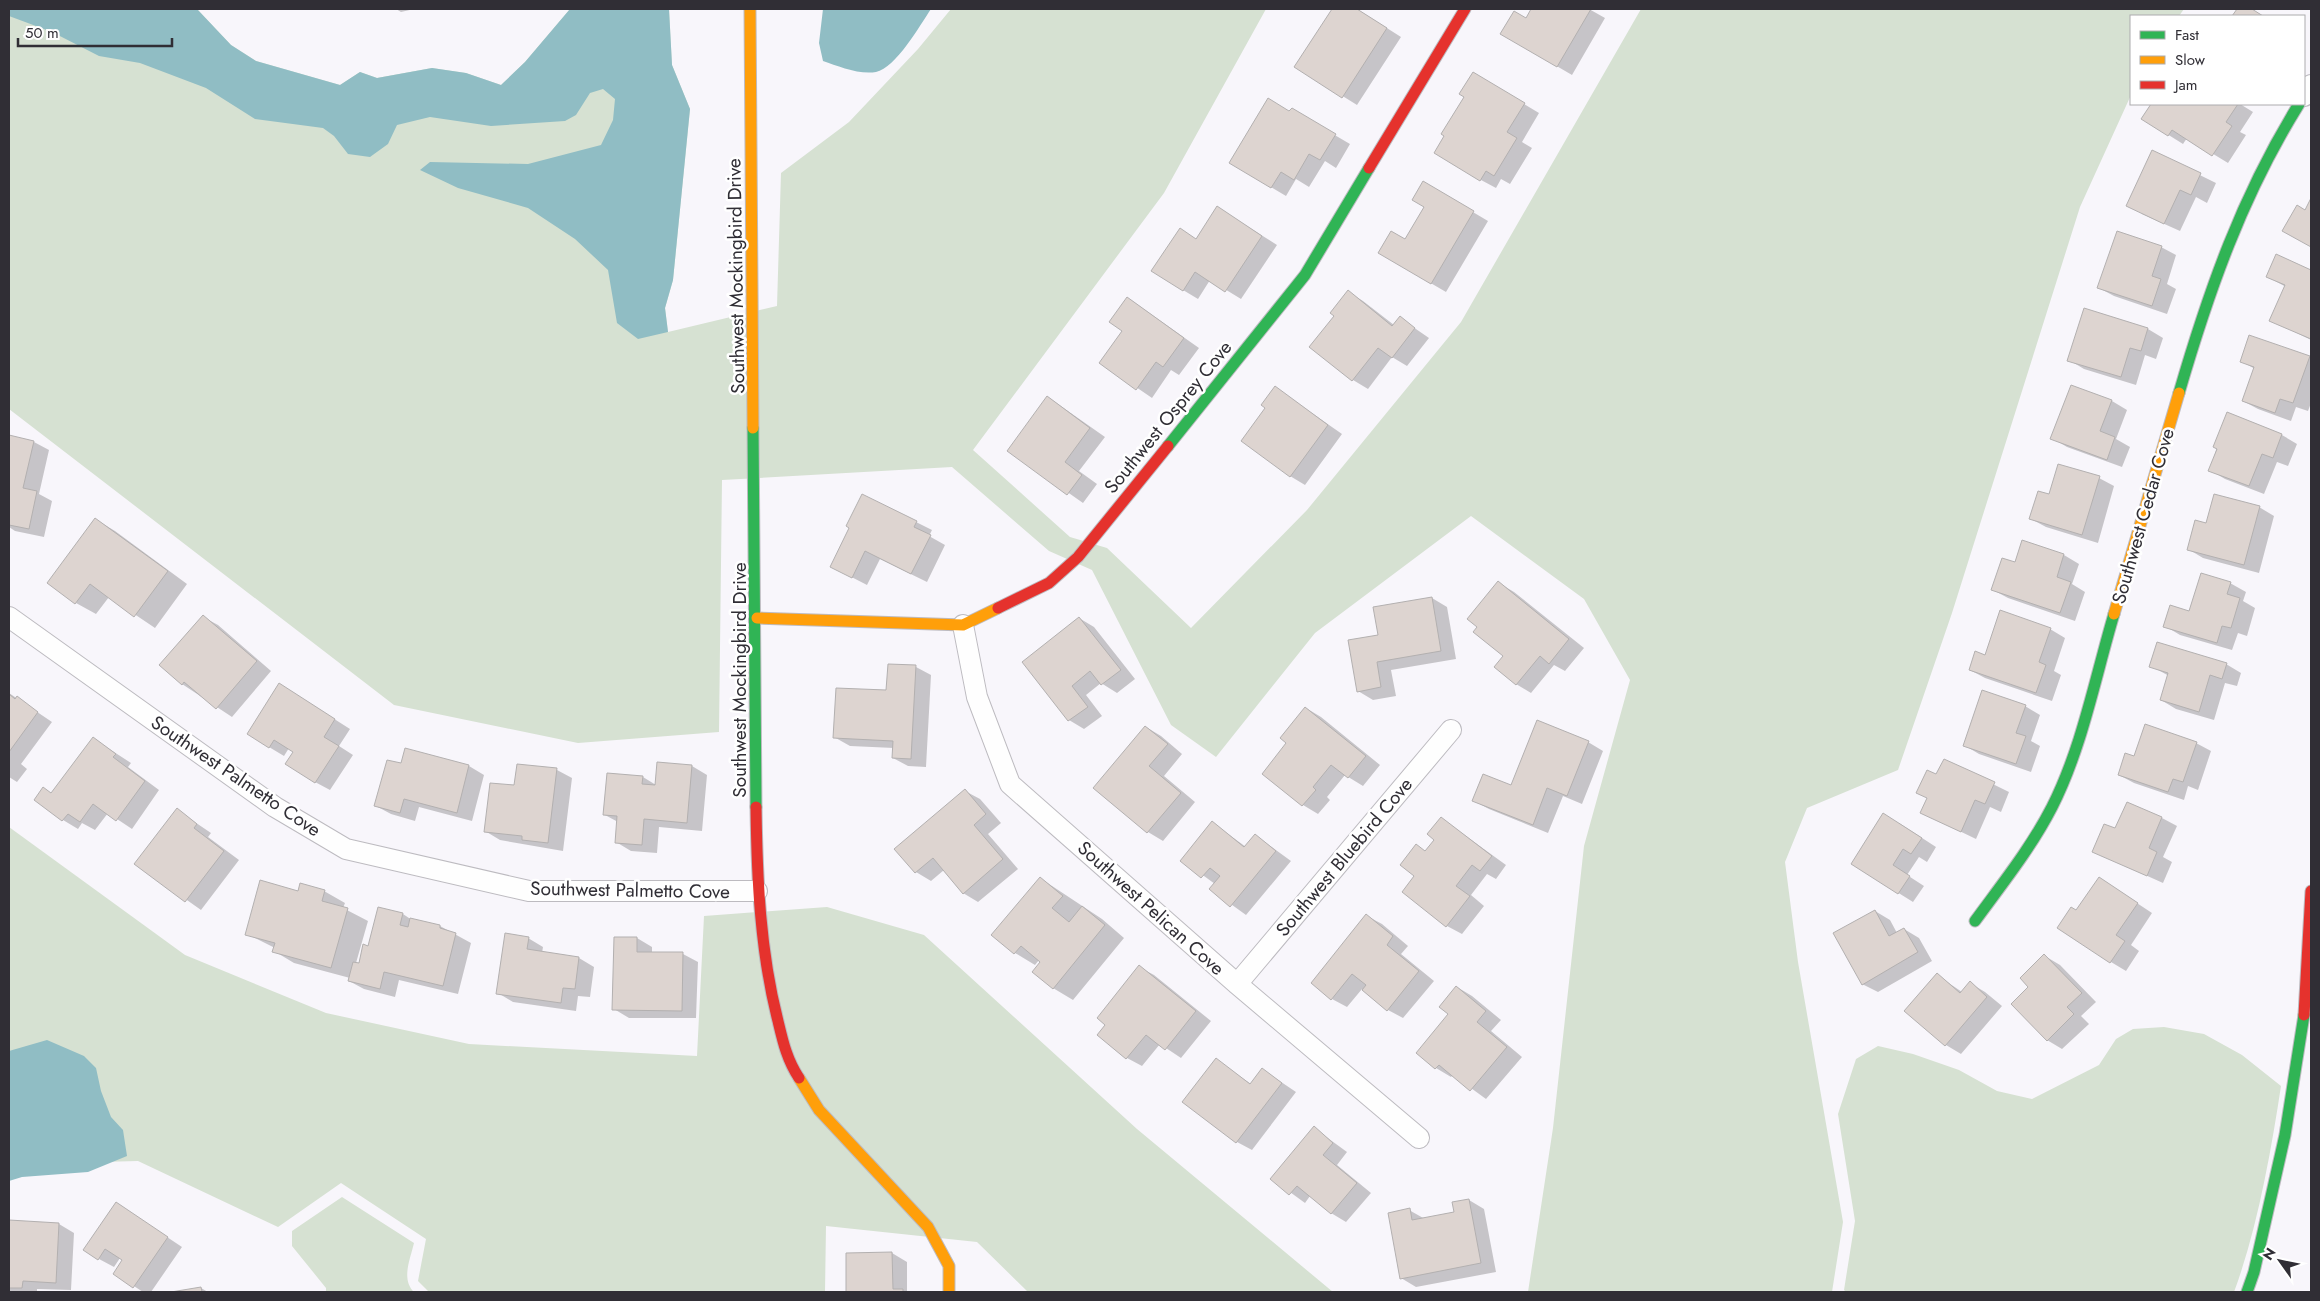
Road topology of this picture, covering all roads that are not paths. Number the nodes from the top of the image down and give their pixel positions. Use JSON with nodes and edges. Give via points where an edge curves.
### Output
{"nodes":[{"id":1,"x":750,"y":9,"type":"edge"},
{"id":2,"x":1465,"y":9,"type":"edge"},
{"id":3,"x":2298,"y":105,"type":"edge"},
{"id":4,"x":9,"y":617,"type":"edge"},
{"id":5,"x":756,"y":618,"type":"junction"},
{"id":6,"x":964,"y":625,"type":"junction"},
{"id":7,"x":1451,"y":730,"type":"dead end"},
{"id":8,"x":758,"y":891,"type":"junction"},
{"id":9,"x":2311,"y":891,"type":"edge"},
{"id":10,"x":1975,"y":922,"type":"dead end"},
{"id":11,"x":1236,"y":984,"type":"junction"},
{"id":12,"x":1419,"y":1138,"type":"dead end"},
{"id":13,"x":949,"y":1292,"type":"edge"},
{"id":14,"x":2246,"y":1292,"type":"edge"}],
"edges":[{"from":1,"to":5,"type":"street","name":"Southwest Mockingbird Drive"},
{"from":2,"to":6,"type":"street","name":"Southwest Osprey Cove","via":[[1305,275],[1078,557],[1049,583]]},
{"from":3,"to":10,"type":"street","name":"Southwest Cedar Cove","via":[[2282,128],[2237,221],[2200,322],[2075,748],[2052,806],[2027,849]]},
{"from":4,"to":8,"type":"street","name":"Southwest Palmetto Cove","via":[[275,807],[346,849],[530,891]]},
{"from":5,"to":6,"type":"street","name":"Southwest Osprey Cove"},
{"from":5,"to":8,"type":"street","name":"Southwest Mockingbird Drive"},
{"from":6,"to":11,"type":"street","name":"Southwest Pelican Cove","via":[[977,696],[1010,784]]},
{"from":7,"to":11,"type":"street","name":"Southwest Bluebird Cove"},
{"from":8,"to":13,"type":"street","name":"Southwest Mockingbird Drive","via":[[770,991],[788,1061],[818,1110],[928,1227],[949,1266]]},
{"from":9,"to":14,"type":"street","via":[[2306,1001],[2285,1135],[2254,1272]]},
{"from":11,"to":12,"type":"street","name":"Southwest Pelican Cove"}]}
